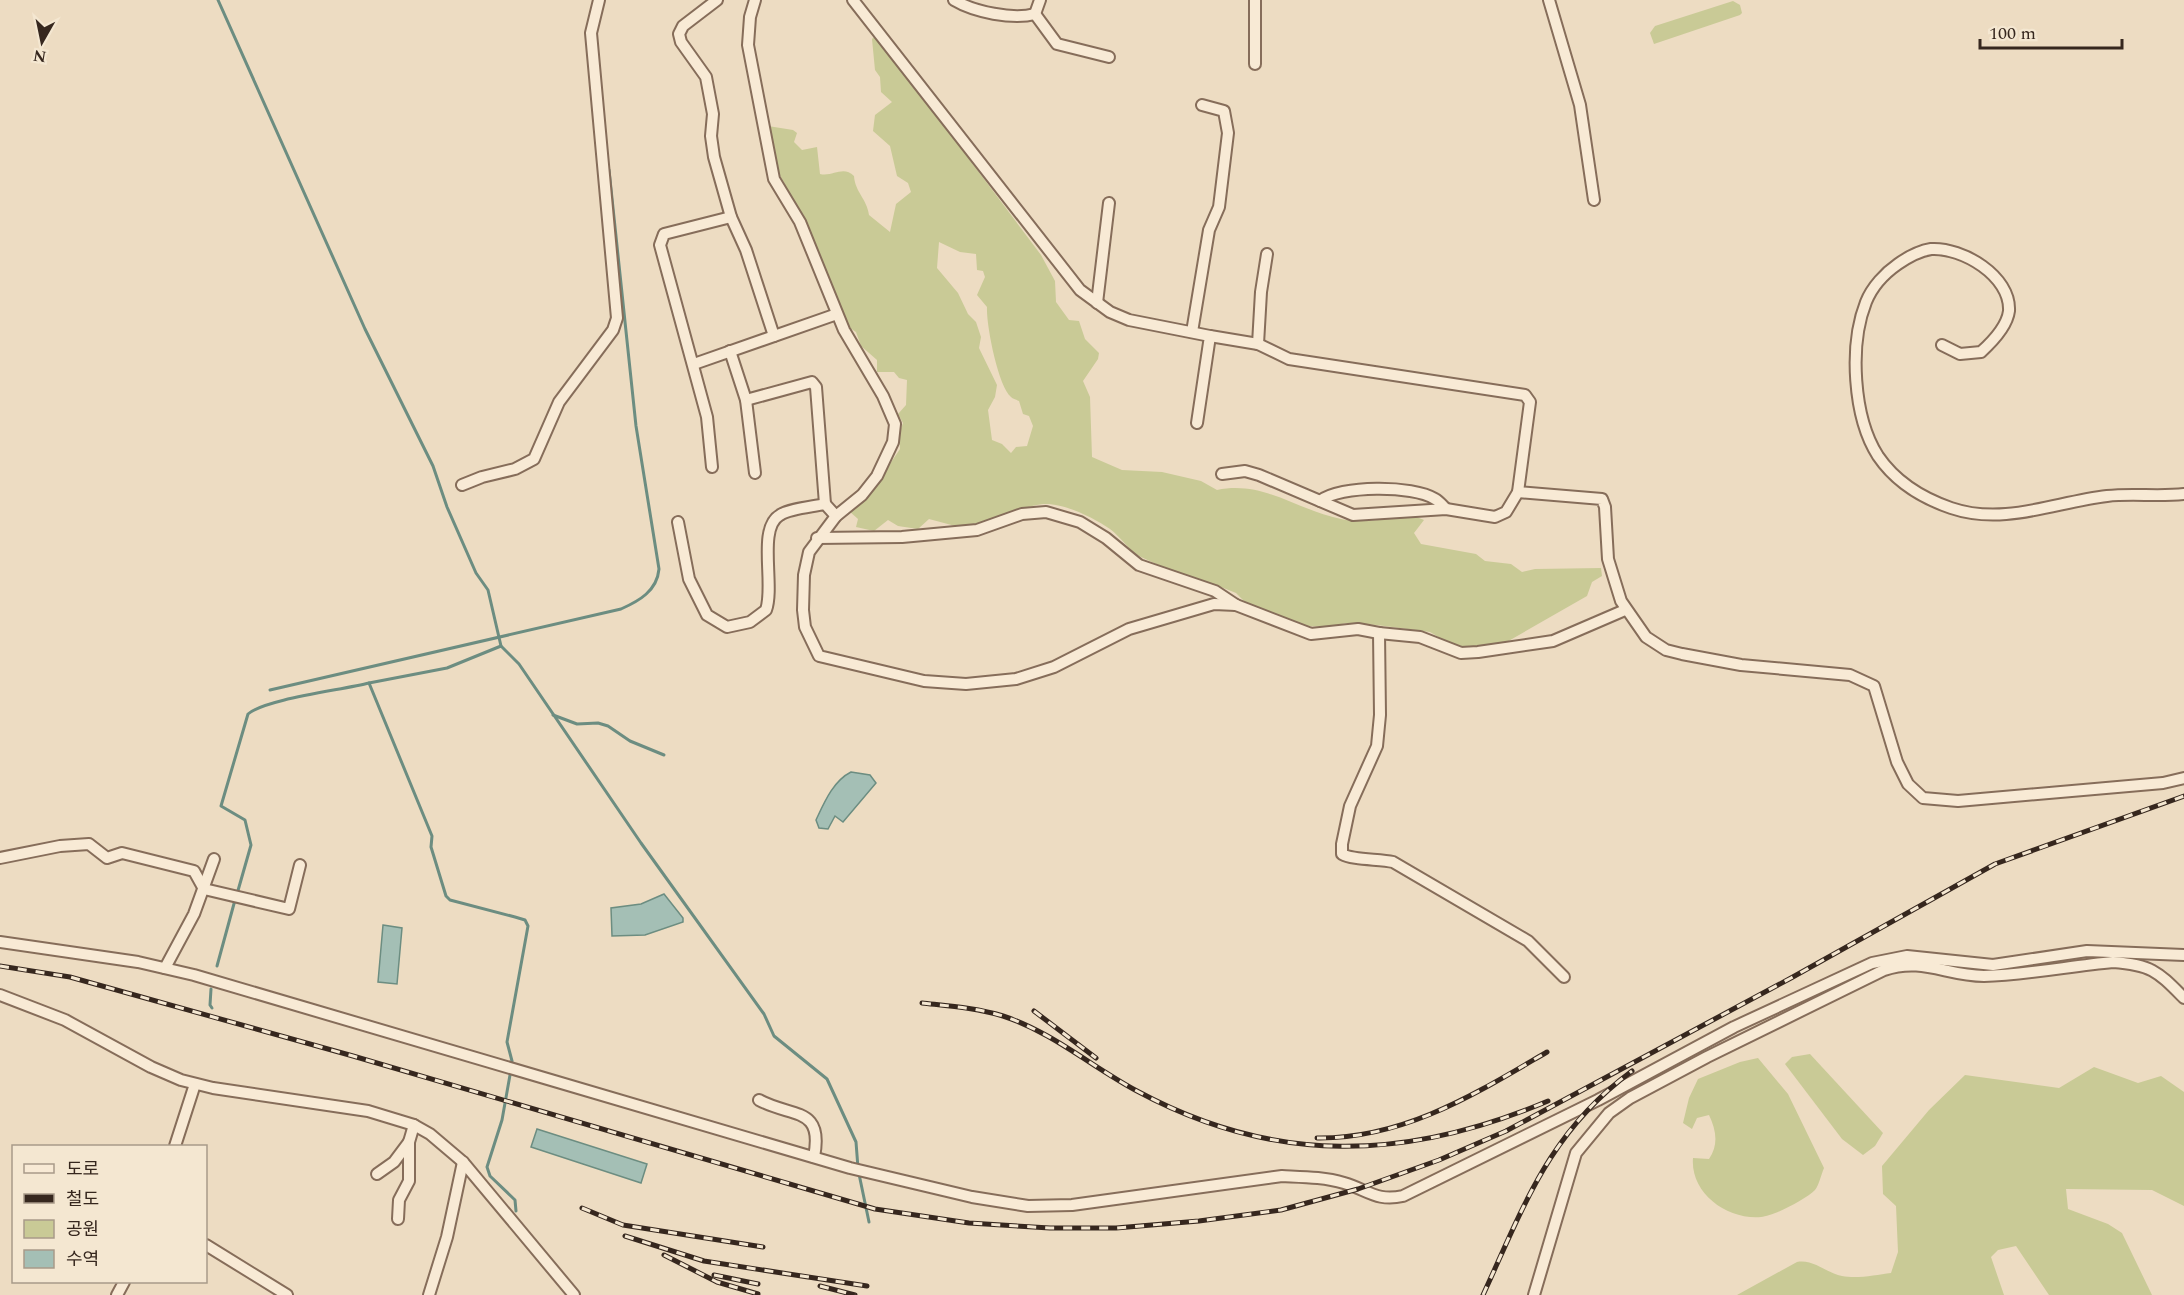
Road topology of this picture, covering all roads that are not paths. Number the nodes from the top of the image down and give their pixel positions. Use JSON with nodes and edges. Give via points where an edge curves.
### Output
{"nodes":[{"id":1,"x":599,"y":0,"type":"edge"},
{"id":2,"x":717,"y":0,"type":"edge"},
{"id":3,"x":754,"y":0,"type":"edge"},
{"id":4,"x":854,"y":0,"type":"edge"},
{"id":5,"x":954,"y":0,"type":"edge"},
{"id":6,"x":1040,"y":0,"type":"edge"},
{"id":7,"x":1255,"y":0,"type":"edge"},
{"id":8,"x":1549,"y":0,"type":"edge"},
{"id":9,"x":1035,"y":14,"type":"junction"},
{"id":10,"x":1109,"y":57,"type":"dead end"},
{"id":11,"x":1255,"y":64,"type":"dead end"},
{"id":12,"x":1202,"y":105,"type":"dead end"},
{"id":13,"x":1594,"y":200,"type":"dead end"},
{"id":14,"x":1109,"y":203,"type":"dead end"},
{"id":15,"x":731,"y":218,"type":"junction"},
{"id":16,"x":1267,"y":254,"type":"dead end"},
{"id":17,"x":1097,"y":303,"type":"junction"},
{"id":18,"x":837,"y":314,"type":"junction"},
{"id":19,"x":1192,"y":332,"type":"junction"},
{"id":20,"x":774,"y":336,"type":"junction"},
{"id":21,"x":1210,"y":336,"type":"junction"},
{"id":22,"x":1258,"y":344,"type":"junction"},
{"id":23,"x":1942,"y":345,"type":"dead end"},
{"id":24,"x":730,"y":351,"type":"junction"},
{"id":25,"x":694,"y":364,"type":"junction"},
{"id":26,"x":746,"y":400,"type":"junction"},
{"id":27,"x":1197,"y":423,"type":"dead end"},
{"id":28,"x":712,"y":467,"type":"dead end"},
{"id":29,"x":755,"y":473,"type":"dead end"},
{"id":30,"x":1222,"y":474,"type":"dead end"},
{"id":31,"x":462,"y":485,"type":"dead end"},
{"id":32,"x":1518,"y":492,"type":"junction"},
{"id":33,"x":2184,"y":494,"type":"edge"},
{"id":34,"x":1320,"y":501,"type":"junction"},
{"id":35,"x":825,"y":504,"type":"junction"},
{"id":36,"x":1446,"y":509,"type":"junction"},
{"id":37,"x":836,"y":516,"type":"junction"},
{"id":38,"x":678,"y":522,"type":"dead end"},
{"id":39,"x":817,"y":538,"type":"junction"},
{"id":40,"x":1236,"y":605,"type":"junction"},
{"id":41,"x":1625,"y":610,"type":"junction"},
{"id":42,"x":1379,"y":633,"type":"junction"},
{"id":43,"x":2184,"y":778,"type":"edge"},
{"id":44,"x":0,"y":858,"type":"edge"},
{"id":45,"x":214,"y":859,"type":"dead end"},
{"id":46,"x":300,"y":865,"type":"dead end"},
{"id":47,"x":204,"y":889,"type":"junction"},
{"id":48,"x":0,"y":942,"type":"edge"},
{"id":49,"x":2158,"y":954,"type":"junction"},
{"id":50,"x":2184,"y":955,"type":"edge"},
{"id":51,"x":165,"y":968,"type":"junction"},
{"id":52,"x":2156,"y":971,"type":"junction"},
{"id":53,"x":1564,"y":976,"type":"dead end"},
{"id":54,"x":0,"y":995,"type":"edge"},
{"id":55,"x":2184,"y":998,"type":"edge"},
{"id":56,"x":195,"y":1084,"type":"junction"},
{"id":57,"x":759,"y":1100,"type":"dead end"},
{"id":58,"x":414,"y":1125,"type":"junction"},
{"id":59,"x":410,"y":1142,"type":"junction"},
{"id":60,"x":175,"y":1145,"type":"edge"},
{"id":61,"x":814,"y":1157,"type":"junction"},
{"id":62,"x":463,"y":1161,"type":"junction"},
{"id":63,"x":377,"y":1174,"type":"dead end"},
{"id":64,"x":398,"y":1219,"type":"dead end"},
{"id":65,"x":207,"y":1246,"type":"edge"},
{"id":66,"x":287,"y":1295,"type":"edge"},
{"id":67,"x":429,"y":1295,"type":"edge"},
{"id":68,"x":574,"y":1295,"type":"edge"},
{"id":69,"x":1534,"y":1295,"type":"edge"}],
"edges":[{"from":1,"to":31,"type":"street","via":[[591,33],[617,318],[607,338],[559,402],[534,459]]},
{"from":2,"to":15,"type":"street","via":[[679,34],[706,77],[713,114],[714,157]]},
{"from":3,"to":18,"type":"street","via":[[748,45],[769,164],[800,222]]},
{"from":4,"to":17,"type":"street","via":[[1080,290]]},
{"from":5,"to":9,"type":"street","via":[[965,7],[1024,17]]},
{"from":6,"to":9,"type":"street"},
{"from":7,"to":11,"type":"street"},
{"from":8,"to":13,"type":"street","via":[[1580,105]]},
{"from":9,"to":10,"type":"street","via":[[1057,44]]},
{"from":12,"to":19,"type":"street","via":[[1224,111],[1228,133],[1219,207],[1209,230]]},
{"from":14,"to":17,"type":"street"},
{"from":15,"to":20,"type":"street","via":[[746,250]]},
{"from":15,"to":25,"type":"street","via":[[664,234],[660,245]]},
{"from":16,"to":22,"type":"street"},
{"from":17,"to":19,"type":"street","via":[[1129,320]]},
{"from":18,"to":20,"type":"street"},
{"from":18,"to":37,"type":"street","via":[[895,424],[893,442],[881,470],[862,495]]},
{"from":19,"to":21,"type":"street"},
{"from":20,"to":24,"type":"street"},
{"from":21,"to":22,"type":"street"},
{"from":21,"to":27,"type":"street"},
{"from":22,"to":32,"type":"street","via":[[1289,359],[1525,395],[1530,402]]},
{"from":23,"to":33,"type":"street","via":[[1960,354],[1982,352],[2005,324],[2008,304],[2003,289],[1983,267],[1962,256],[1930,249],[1901,262],[1872,291],[1864,309],[1858,348],[1857,391],[1863,422],[1877,454],[1906,485],[1956,509],[2004,516],[2110,496]]},
{"from":24,"to":25,"type":"street"},
{"from":24,"to":26,"type":"street"},
{"from":25,"to":28,"type":"street","via":[[707,417]]},
{"from":26,"to":29,"type":"street"},
{"from":26,"to":35,"type":"street","via":[[812,382],[816,387]]},
{"from":30,"to":34,"type":"street","via":[[1245,471]]},
{"from":32,"to":36,"type":"street","via":[[1506,512],[1495,517]]},
{"from":32,"to":41,"type":"street","via":[[1602,499],[1608,559]]},
{"from":34,"to":36,"type":"street","via":[[1353,514]]},
{"from":34,"to":36,"type":"street","via":[[1337,492],[1373,489],[1422,494],[1436,499]]},
{"from":35,"to":37,"type":"street"},
{"from":35,"to":38,"type":"street","via":[[780,515],[772,524],[767,549],[770,600],[766,610],[758,618],[728,627],[707,615],[689,579]]},
{"from":37,"to":39,"type":"street"},
{"from":39,"to":40,"type":"street","via":[[902,537],[977,530],[1022,514],[1046,512],[1080,522],[1139,565],[1215,591]]},
{"from":39,"to":40,"type":"street","via":[[804,575],[803,610],[805,627],[819,656],[924,681],[966,684],[1016,679],[1054,667],[1129,629],[1214,604]]},
{"from":40,"to":42,"type":"street","via":[[1311,634],[1358,629]]},
{"from":41,"to":42,"type":"street","via":[[1553,641],[1478,652],[1461,652],[1420,638]]},
{"from":41,"to":43,"type":"street","via":[[1646,637],[1666,650],[1741,665],[1850,675],[1865,680],[1878,695],[1887,735],[1908,784],[1916,794],[1931,801],[2163,783]]},
{"from":42,"to":53,"type":"street","via":[[1377,746],[1350,806],[1342,854],[1349,859],[1393,862],[1528,941]]},
{"from":44,"to":47,"type":"street","via":[[89,844],[107,858],[122,853],[194,871]]},
{"from":45,"to":47,"type":"street"},
{"from":46,"to":47,"type":"street","via":[[289,909]]},
{"from":47,"to":51,"type":"street"},
{"from":48,"to":51,"type":"street"},
{"from":49,"to":50,"type":"street"},
{"from":49,"to":52,"type":"street"},
{"from":49,"to":61,"type":"street","via":[[2087,951],[1993,966],[1907,956],[1872,963],[1734,1027],[1598,1100],[1403,1196],[1389,1199],[1345,1183],[1282,1176],[1072,1205],[1028,1206],[972,1197]]},
{"from":51,"to":61,"type":"street"},
{"from":52,"to":55,"type":"street"},
{"from":52,"to":69,"type":"street","via":[[2113,962],[1983,976],[1903,964],[1707,1056],[1629,1098],[1595,1127],[1576,1153]]},
{"from":54,"to":56,"type":"street","via":[[65,1020],[151,1067]]},
{"from":56,"to":58,"type":"street","via":[[368,1111]]},
{"from":56,"to":60,"type":"street"},
{"from":57,"to":61,"type":"street","via":[[813,1123],[818,1135]]},
{"from":58,"to":59,"type":"street"},
{"from":58,"to":62,"type":"street"},
{"from":59,"to":63,"type":"street","via":[[394,1162]]},
{"from":59,"to":64,"type":"street","via":[[410,1180],[399,1200]]},
{"from":62,"to":67,"type":"street","via":[[447,1237]]},
{"from":62,"to":68,"type":"street"},
{"from":65,"to":66,"type":"street"}]}
